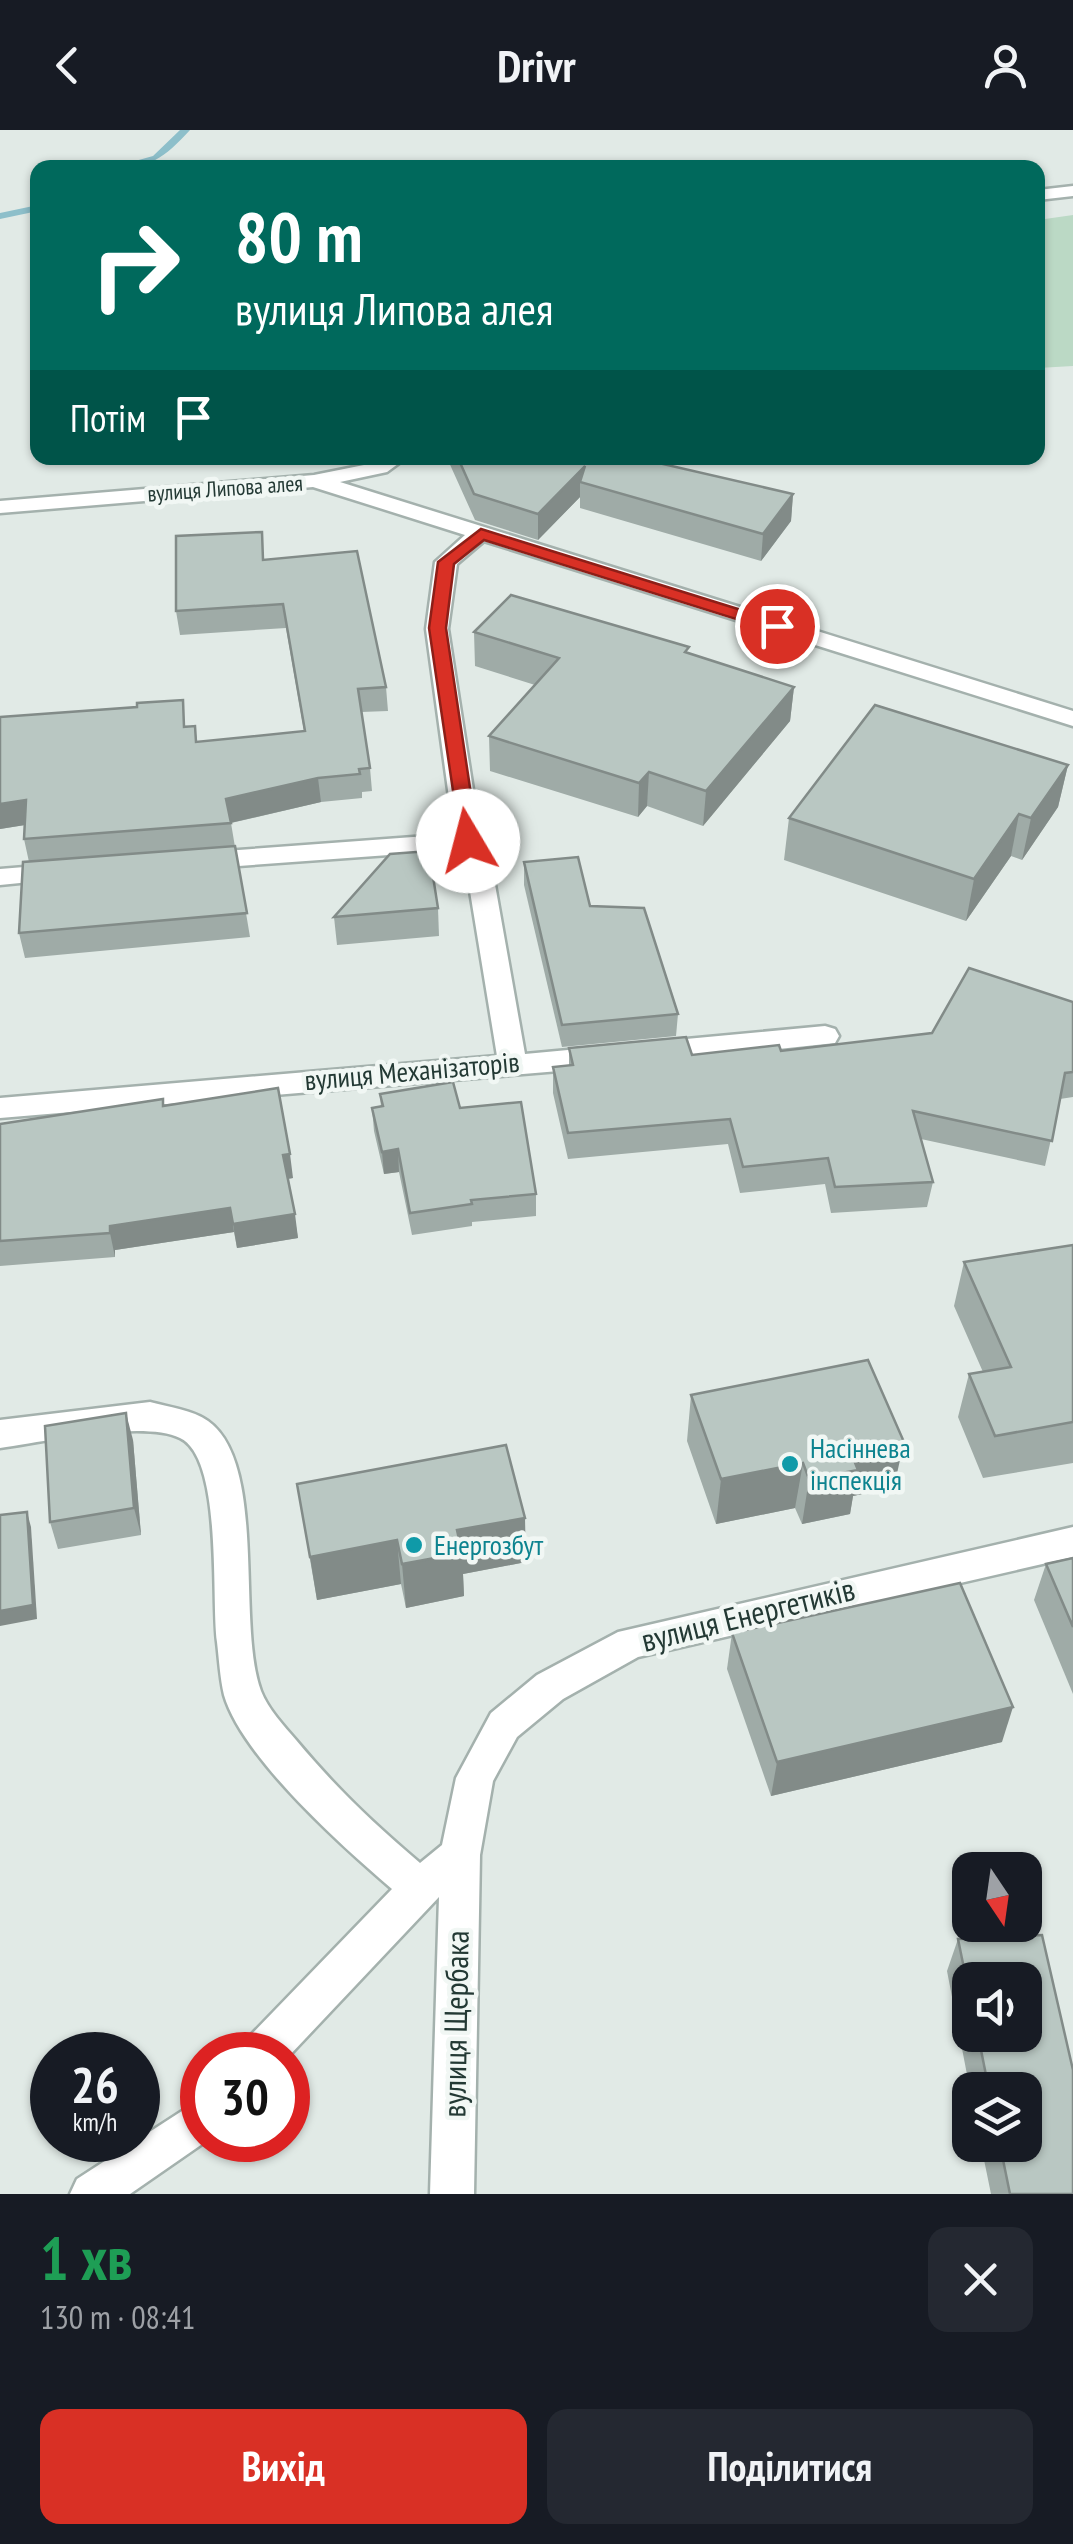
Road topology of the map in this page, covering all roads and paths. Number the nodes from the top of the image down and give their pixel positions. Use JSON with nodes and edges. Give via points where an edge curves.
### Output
{"nodes":[{"id":1,"x":1073,"y":191,"type":"edge"},
{"id":2,"x":1045,"y":194,"type":"edge"},
{"id":3,"x":385,"y":465,"type":"edge"},
{"id":4,"x":314,"y":481,"type":"junction"},
{"id":5,"x":0,"y":507,"type":"edge"},
{"id":6,"x":481,"y":534,"type":"junction"},
{"id":7,"x":1073,"y":720,"type":"edge"},
{"id":8,"x":468,"y":841,"type":"junction"},
{"id":9,"x":175,"y":863,"type":"edge"},
{"id":10,"x":78,"y":871,"type":"edge"},
{"id":11,"x":0,"y":877,"type":"edge"},
{"id":12,"x":825,"y":1036,"type":"dead end"},
{"id":13,"x":512,"y":1063,"type":"junction"},
{"id":14,"x":0,"y":1108,"type":"edge"},
{"id":15,"x":0,"y":1434,"type":"edge"},
{"id":16,"x":1073,"y":1542,"type":"edge"},
{"id":17,"x":460,"y":1854,"type":"junction"},
{"id":18,"x":420,"y":1888,"type":"junction"},
{"id":19,"x":284,"y":2032,"type":"edge"},
{"id":20,"x":180,"y":2133,"type":"edge"},
{"id":21,"x":92,"y":2194,"type":"edge"},
{"id":22,"x":452,"y":2194,"type":"edge"}],
"edges":[{"from":1,"to":2,"type":"street"},
{"from":3,"to":4,"type":"street"},
{"from":4,"to":5,"type":"street","name":"вулиця Липова алея"},
{"from":4,"to":6,"type":"street","name":"вулиця Липова алея"},
{"from":6,"to":7,"type":"street","name":"вулиця Липова алея"},
{"from":6,"to":8,"type":"street","via":[[446,562],[437,628]]},
{"from":8,"to":9,"type":"street"},
{"from":8,"to":13,"type":"street","via":[[481,879]]},
{"from":10,"to":11,"type":"street"},
{"from":12,"to":13,"type":"street","name":"вулиця Механізаторів"},
{"from":13,"to":14,"type":"street","name":"вулиця Механізаторів"},
{"from":15,"to":18,"type":"street","via":[[150,1416],[192,1428],[210,1443],[226,1511],[242,1694],[264,1732],[334,1814]]},
{"from":16,"to":17,"type":"street","name":"вулиця Енергетиків","via":[[630,1643],[550,1688],[504,1725],[476,1778]]},
{"from":17,"to":18,"type":"street"},
{"from":17,"to":22,"type":"street","name":"вулиця Щербака"},
{"from":18,"to":19,"type":"street"},
{"from":20,"to":21,"type":"street"}]}
